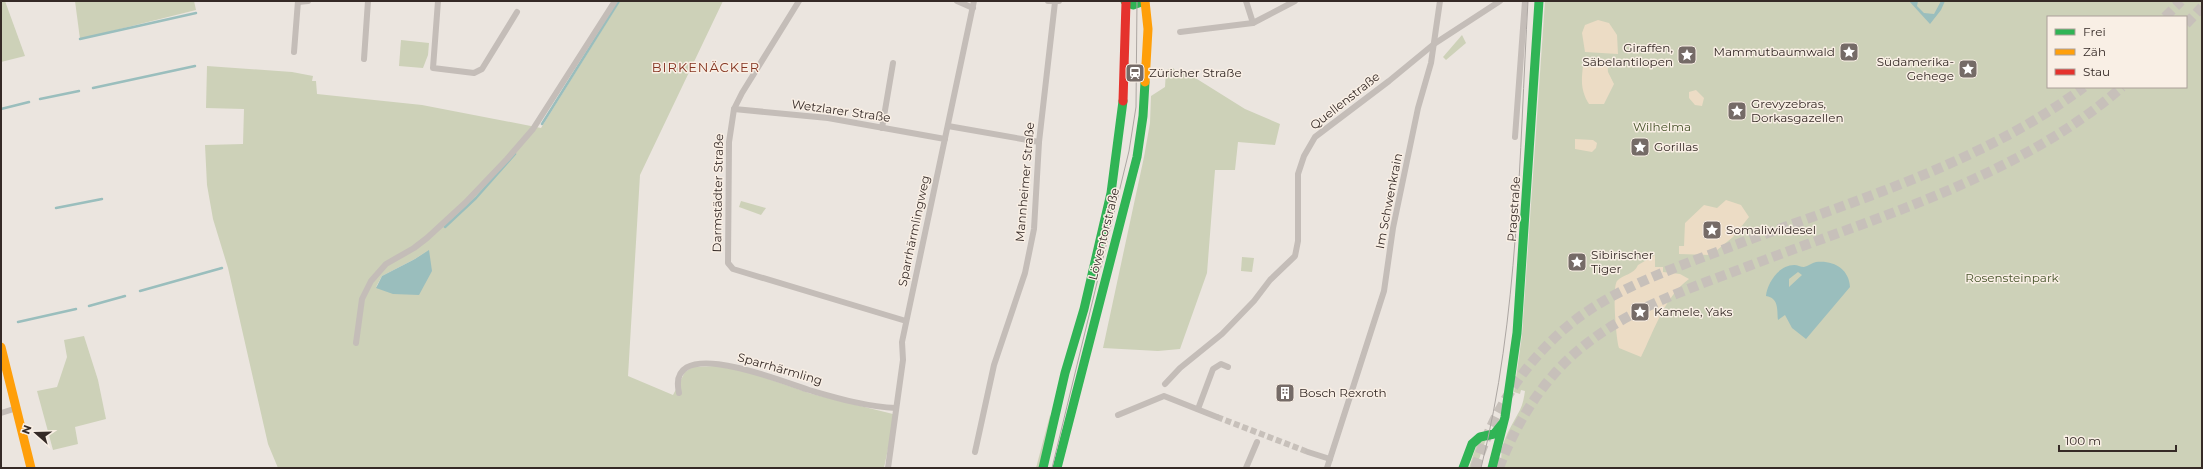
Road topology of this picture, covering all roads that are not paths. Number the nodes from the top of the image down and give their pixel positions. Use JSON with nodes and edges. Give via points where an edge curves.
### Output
{"nodes":[{"id":1,"x":308,"y":1,"type":"edge"},
{"id":2,"x":368,"y":1,"type":"edge"},
{"id":3,"x":438,"y":1,"type":"edge"},
{"id":4,"x":615,"y":1,"type":"edge"},
{"id":5,"x":799,"y":1,"type":"edge"},
{"id":6,"x":957,"y":1,"type":"edge"},
{"id":7,"x":1048,"y":1,"type":"edge"},
{"id":8,"x":1145,"y":1,"type":"edge"},
{"id":9,"x":1246,"y":1,"type":"edge"},
{"id":10,"x":1295,"y":1,"type":"edge"},
{"id":11,"x":1440,"y":1,"type":"edge"},
{"id":12,"x":1500,"y":1,"type":"edge"},
{"id":13,"x":1524,"y":1,"type":"edge"},
{"id":14,"x":1539,"y":1,"type":"edge"},
{"id":15,"x":298,"y":2,"type":"edge"},
{"id":16,"x":1057,"y":2,"type":"edge"},
{"id":17,"x":1125,"y":2,"type":"edge"},
{"id":18,"x":974,"y":4,"type":"edge"},
{"id":19,"x":517,"y":12,"type":"dead end"},
{"id":20,"x":1252,"y":23,"type":"junction"},
{"id":21,"x":1180,"y":32,"type":"dead end"},
{"id":22,"x":1434,"y":44,"type":"junction"},
{"id":23,"x":294,"y":52,"type":"dead end"},
{"id":24,"x":364,"y":59,"type":"dead end"},
{"id":25,"x":893,"y":63,"type":"dead end"},
{"id":26,"x":734,"y":109,"type":"junction"},
{"id":27,"x":948,"y":126,"type":"junction"},
{"id":28,"x":882,"y":128,"type":"junction"},
{"id":29,"x":1515,"y":137,"type":"dead end"},
{"id":30,"x":945,"y":139,"type":"junction"},
{"id":31,"x":1040,"y":142,"type":"junction"},
{"id":32,"x":906,"y":321,"type":"junction"},
{"id":33,"x":356,"y":344,"type":"dead end"},
{"id":34,"x":1,"y":347,"type":"edge"},
{"id":35,"x":1228,"y":367,"type":"dead end"},
{"id":36,"x":1165,"y":384,"type":"dead end"},
{"id":37,"x":679,"y":393,"type":"dead end"},
{"id":38,"x":17,"y":408,"type":"junction"},
{"id":39,"x":896,"y":408,"type":"junction"},
{"id":40,"x":1198,"y":409,"type":"junction"},
{"id":41,"x":1,"y":413,"type":"edge"},
{"id":42,"x":1118,"y":416,"type":"dead end"},
{"id":43,"x":1217,"y":417,"type":"tunnel mouth"},
{"id":44,"x":1505,"y":417,"type":"junction"},
{"id":45,"x":1257,"y":442,"type":"dead end"},
{"id":46,"x":975,"y":452,"type":"dead end"},
{"id":47,"x":1308,"y":452,"type":"tunnel mouth"},
{"id":48,"x":1330,"y":459,"type":"junction"},
{"id":49,"x":31,"y":468,"type":"edge"},
{"id":50,"x":888,"y":468,"type":"edge"},
{"id":51,"x":1043,"y":468,"type":"edge"},
{"id":52,"x":1057,"y":468,"type":"edge"},
{"id":53,"x":1246,"y":468,"type":"edge"},
{"id":54,"x":1327,"y":468,"type":"edge"},
{"id":55,"x":1463,"y":468,"type":"edge"},
{"id":56,"x":1492,"y":468,"type":"edge"}],
"edges":[{"from":1,"to":15,"type":"street"},
{"from":2,"to":24,"type":"street"},
{"from":3,"to":19,"type":"street","via":[[433,68],[474,73],[482,69]]},
{"from":4,"to":33,"type":"street","via":[[533,128],[507,159],[427,238],[386,264],[371,281],[362,299]]},
{"from":5,"to":26,"type":"street","name":"Darmstädter Straße"},
{"from":6,"to":18,"type":"street"},
{"from":7,"to":16,"type":"street"},
{"from":8,"to":17,"type":"main road","name":"Löwentorstraße","via":[[1138,5]]},
{"from":8,"to":52,"type":"main road","name":"Löwentorstraße","via":[[1148,30],[1143,116],[1137,157]]},
{"from":9,"to":20,"type":"street"},
{"from":10,"to":20,"type":"street"},
{"from":11,"to":22,"type":"street","name":"Im Schwenkrain"},
{"from":12,"to":22,"type":"street","name":"Quellenstraße"},
{"from":13,"to":29,"type":"street"},
{"from":14,"to":44,"type":"main road","name":"Pragstraße","via":[[1517,333]]},
{"from":15,"to":23,"type":"street"},
{"from":16,"to":31,"type":"street","name":"Mannheimer Straße"},
{"from":17,"to":51,"type":"main road","name":"Löwentorstraße","via":[[1124,96],[1111,193]]},
{"from":18,"to":27,"type":"street","name":"Sparrhärmlingweg"},
{"from":20,"to":21,"type":"street"},
{"from":22,"to":36,"type":"street","name":"Quellenstraße","via":[[1315,137],[1304,156],[1298,174],[1298,241],[1295,256],[1222,334],[1180,368]]},
{"from":22,"to":48,"type":"street","name":"Im Schwenkrain","via":[[1393,228],[1384,291]]},
{"from":25,"to":28,"type":"street"},
{"from":26,"to":28,"type":"street","name":"Wetzlarer Straße","via":[[828,118]]},
{"from":26,"to":32,"type":"street","name":"Darmstädter Straße","via":[[729,142],[728,263],[733,269]]},
{"from":27,"to":30,"type":"street","name":"Sparrhärmlingweg"},
{"from":27,"to":31,"type":"street"},
{"from":28,"to":30,"type":"street","name":"Wetzlarer Straße"},
{"from":30,"to":32,"type":"street","name":"Sparrhärmlingweg"},
{"from":31,"to":46,"type":"street","name":"Mannheimer Straße","via":[[1034,230],[1025,273],[994,365]]},
{"from":32,"to":39,"type":"street","name":"Sparrhärmlingweg"},
{"from":34,"to":38,"type":"main road"},
{"from":35,"to":40,"type":"street","via":[[1221,364],[1213,369]]},
{"from":37,"to":39,"type":"street","name":"Sparrhärmling","via":[[677,384],[680,373],[685,368],[693,365],[715,365],[739,367],[808,390],[883,408]]},
{"from":38,"to":41,"type":"street"},
{"from":38,"to":49,"type":"main road"},
{"from":39,"to":50,"type":"street","name":"Sparrhärmlingweg"},
{"from":40,"to":42,"type":"street","via":[[1164,396]]},
{"from":40,"to":43,"type":"street"},
{"from":44,"to":55,"type":"main road","name":"Pragstraße","via":[[1497,432],[1475,440]]},
{"from":44,"to":56,"type":"main road","name":"Pragstraße"},
{"from":45,"to":53,"type":"street"},
{"from":47,"to":48,"type":"street"},
{"from":48,"to":54,"type":"street","name":"Im Schwenkrain"}]}
